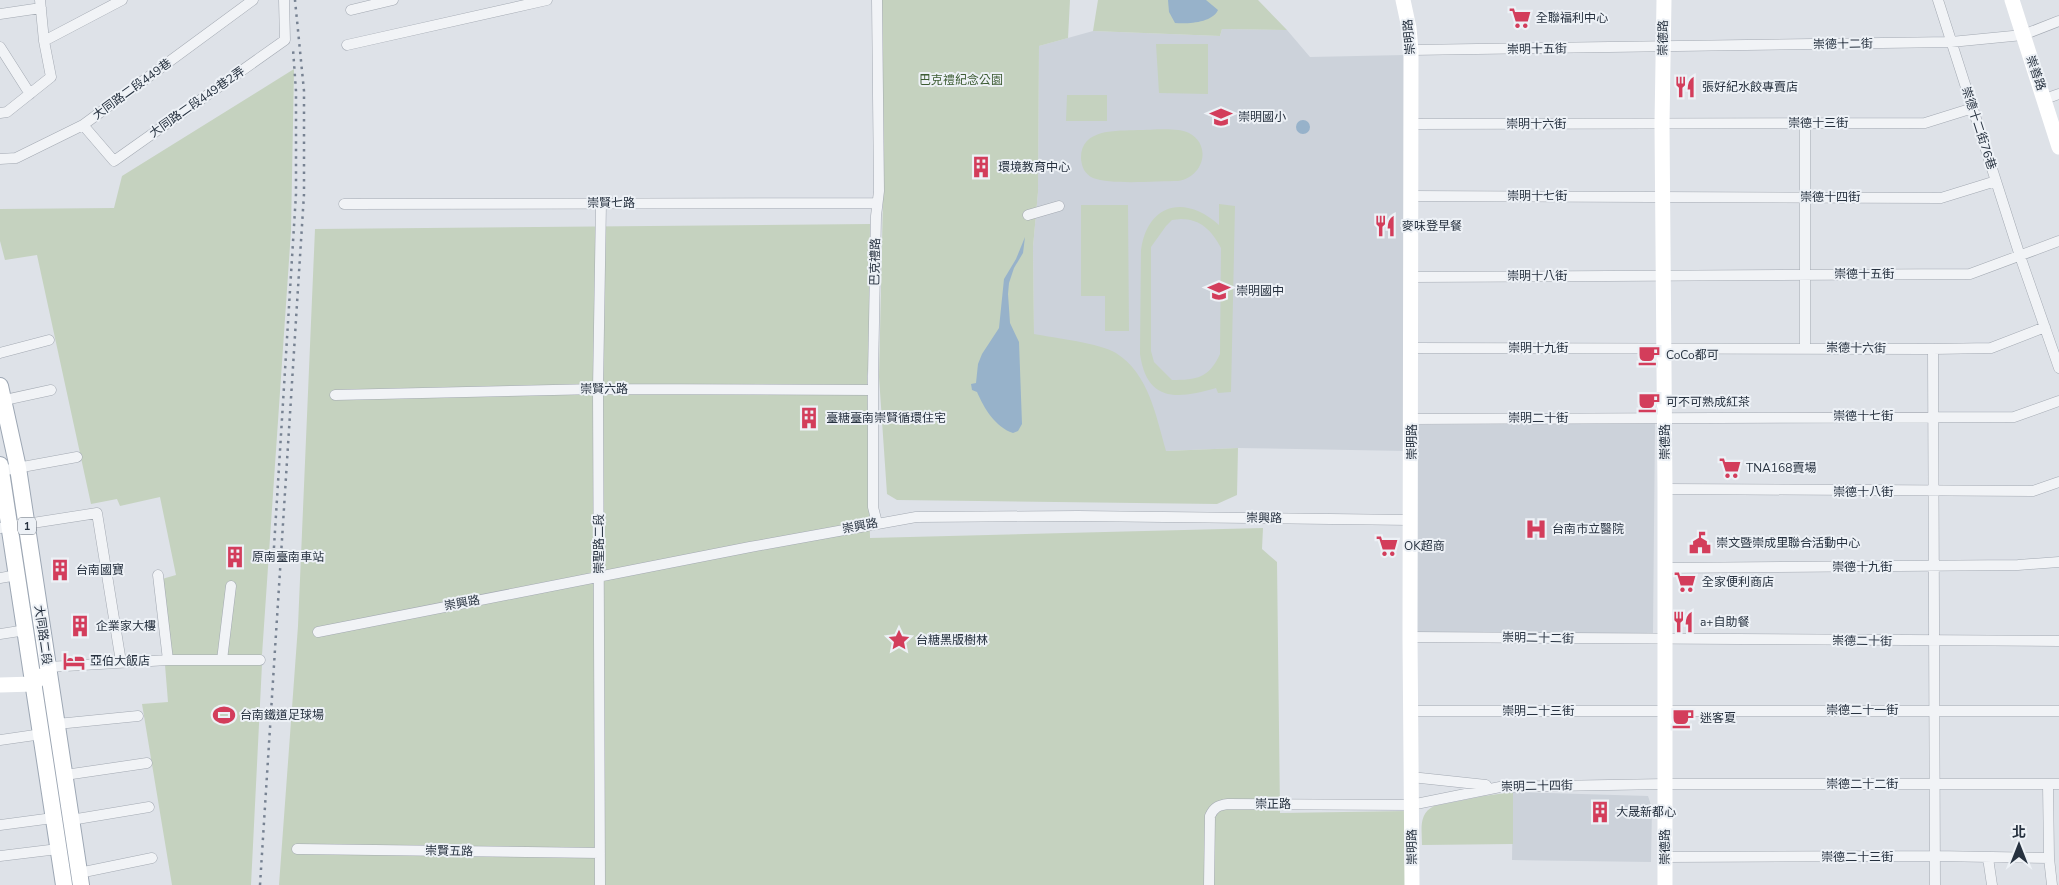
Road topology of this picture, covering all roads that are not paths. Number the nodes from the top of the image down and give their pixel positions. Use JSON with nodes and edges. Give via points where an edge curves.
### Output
{"nodes":[{"id":1,"x":122,"y":0,"type":"edge"},
{"id":2,"x":253,"y":0,"type":"edge"},
{"id":3,"x":284,"y":0,"type":"edge"},
{"id":4,"x":393,"y":0,"type":"edge"},
{"id":5,"x":547,"y":0,"type":"edge"},
{"id":6,"x":878,"y":0,"type":"edge"},
{"id":7,"x":1403,"y":0,"type":"edge"},
{"id":8,"x":1664,"y":0,"type":"edge"},
{"id":9,"x":1938,"y":0,"type":"edge"},
{"id":10,"x":2012,"y":0,"type":"edge"},
{"id":11,"x":522,"y":3,"type":"edge"},
{"id":12,"x":40,"y":4,"type":"edge"},
{"id":13,"x":351,"y":10,"type":"dead end"},
{"id":14,"x":0,"y":14,"type":"edge"},
{"id":15,"x":2059,"y":22,"type":"edge"},
{"id":16,"x":2023,"y":35,"type":"junction"},
{"id":17,"x":44,"y":41,"type":"junction"},
{"id":18,"x":1951,"y":42,"type":"junction"},
{"id":19,"x":347,"y":46,"type":"dead end"},
{"id":20,"x":0,"y":47,"type":"edge"},
{"id":21,"x":1663,"y":47,"type":"junction"},
{"id":22,"x":1411,"y":50,"type":"junction"},
{"id":23,"x":30,"y":94,"type":"junction"},
{"id":24,"x":2052,"y":97,"type":"edge"},
{"id":25,"x":1972,"y":108,"type":"junction"},
{"id":26,"x":0,"y":113,"type":"edge"},
{"id":27,"x":1804,"y":123,"type":"junction"},
{"id":28,"x":1411,"y":124,"type":"junction"},
{"id":29,"x":1662,"y":124,"type":"junction"},
{"id":30,"x":83,"y":125,"type":"junction"},
{"id":31,"x":2059,"y":147,"type":"edge"},
{"id":32,"x":0,"y":159,"type":"edge"},
{"id":33,"x":1996,"y":181,"type":"junction"},
{"id":34,"x":1410,"y":196,"type":"junction"},
{"id":35,"x":1663,"y":196,"type":"junction"},
{"id":36,"x":1805,"y":197,"type":"junction"},
{"id":37,"x":601,"y":203,"type":"junction"},
{"id":38,"x":877,"y":203,"type":"junction"},
{"id":39,"x":344,"y":204,"type":"dead end"},
{"id":40,"x":1058,"y":206,"type":"dead end"},
{"id":41,"x":1028,"y":216,"type":"dead end"},
{"id":42,"x":2059,"y":241,"type":"edge"},
{"id":43,"x":2020,"y":256,"type":"junction"},
{"id":44,"x":1805,"y":274,"type":"junction"},
{"id":45,"x":1664,"y":276,"type":"junction"},
{"id":46,"x":1411,"y":277,"type":"junction"},
{"id":47,"x":2044,"y":327,"type":"junction"},
{"id":48,"x":48,"y":340,"type":"dead end"},
{"id":49,"x":1411,"y":348,"type":"junction"},
{"id":50,"x":1664,"y":348,"type":"junction"},
{"id":51,"x":1805,"y":348,"type":"junction"},
{"id":52,"x":1933,"y":349,"type":"junction"},
{"id":53,"x":0,"y":352,"type":"edge"},
{"id":54,"x":2059,"y":368,"type":"edge"},
{"id":55,"x":598,"y":389,"type":"junction"},
{"id":56,"x":51,"y":390,"type":"dead end"},
{"id":57,"x":873,"y":390,"type":"junction"},
{"id":58,"x":335,"y":395,"type":"dead end"},
{"id":59,"x":1,"y":396,"type":"edge"},
{"id":60,"x":2059,"y":401,"type":"edge"},
{"id":61,"x":1933,"y":416,"type":"junction"},
{"id":62,"x":1664,"y":417,"type":"junction"},
{"id":63,"x":1412,"y":419,"type":"junction"},
{"id":64,"x":77,"y":457,"type":"dead end"},
{"id":65,"x":5,"y":469,"type":"edge"},
{"id":66,"x":2059,"y":482,"type":"edge"},
{"id":67,"x":1665,"y":489,"type":"junction"},
{"id":68,"x":1933,"y":492,"type":"junction"},
{"id":69,"x":1411,"y":520,"type":"junction"},
{"id":70,"x":26,"y":523,"type":"junction"},
{"id":71,"x":877,"y":523,"type":"junction"},
{"id":72,"x":5,"y":527,"type":"edge"},
{"id":73,"x":2059,"y":562,"type":"edge"},
{"id":74,"x":1933,"y":566,"type":"junction"},
{"id":75,"x":1665,"y":568,"type":"junction"},
{"id":76,"x":17,"y":575,"type":"junction"},
{"id":77,"x":158,"y":575,"type":"dead end"},
{"id":78,"x":599,"y":576,"type":"junction"},
{"id":79,"x":0,"y":578,"type":"edge"},
{"id":80,"x":231,"y":586,"type":"dead end"},
{"id":81,"x":26,"y":630,"type":"junction"},
{"id":82,"x":318,"y":632,"type":"dead end"},
{"id":83,"x":0,"y":634,"type":"edge"},
{"id":84,"x":1410,"y":637,"type":"junction"},
{"id":85,"x":1665,"y":639,"type":"junction"},
{"id":86,"x":2059,"y":641,"type":"edge"},
{"id":87,"x":1932,"y":642,"type":"junction"},
{"id":88,"x":168,"y":660,"type":"junction"},
{"id":89,"x":222,"y":660,"type":"junction"},
{"id":90,"x":260,"y":660,"type":"dead end"},
{"id":91,"x":121,"y":662,"type":"junction"},
{"id":92,"x":48,"y":667,"type":"junction"},
{"id":93,"x":0,"y":675,"type":"edge"},
{"id":94,"x":33,"y":679,"type":"junction"},
{"id":95,"x":0,"y":685,"type":"edge"},
{"id":96,"x":1933,"y":710,"type":"junction"},
{"id":97,"x":1411,"y":711,"type":"junction"},
{"id":98,"x":1665,"y":711,"type":"junction"},
{"id":99,"x":2059,"y":711,"type":"edge"},
{"id":100,"x":138,"y":716,"type":"dead end"},
{"id":101,"x":57,"y":724,"type":"junction"},
{"id":102,"x":42,"y":734,"type":"junction"},
{"id":103,"x":0,"y":740,"type":"edge"},
{"id":104,"x":147,"y":763,"type":"dead end"},
{"id":105,"x":65,"y":774,"type":"junction"},
{"id":106,"x":1411,"y":777,"type":"junction"},
{"id":107,"x":1665,"y":784,"type":"junction"},
{"id":108,"x":2048,"y":784,"type":"junction"},
{"id":109,"x":2059,"y":784,"type":"edge"},
{"id":110,"x":1934,"y":785,"type":"junction"},
{"id":111,"x":1500,"y":787,"type":"junction"},
{"id":112,"x":1411,"y":805,"type":"junction"},
{"id":113,"x":149,"y":807,"type":"dead end"},
{"id":114,"x":53,"y":818,"type":"junction"},
{"id":115,"x":71,"y":820,"type":"junction"},
{"id":116,"x":0,"y":825,"type":"edge"},
{"id":117,"x":58,"y":849,"type":"junction"},
{"id":118,"x":297,"y":849,"type":"dead end"},
{"id":119,"x":600,"y":853,"type":"junction"},
{"id":120,"x":0,"y":856,"type":"edge"},
{"id":121,"x":1935,"y":856,"type":"junction"},
{"id":122,"x":152,"y":858,"type":"dead end"},
{"id":123,"x":1664,"y":858,"type":"junction"},
{"id":124,"x":1988,"y":858,"type":"junction"},
{"id":125,"x":2049,"y":858,"type":"junction"},
{"id":126,"x":80,"y":879,"type":"edge"},
{"id":127,"x":64,"y":885,"type":"edge"},
{"id":128,"x":600,"y":885,"type":"edge"},
{"id":129,"x":1210,"y":885,"type":"edge"},
{"id":130,"x":1412,"y":885,"type":"edge"},
{"id":131,"x":1665,"y":885,"type":"edge"},
{"id":132,"x":1935,"y":885,"type":"edge"},
{"id":133,"x":1992,"y":885,"type":"edge"},
{"id":134,"x":2052,"y":885,"type":"edge"}],
"edges":[{"from":1,"to":17,"type":"street"},
{"from":2,"to":30,"type":"street","name":"大同路二段449巷"},
{"from":3,"to":30,"type":"street","name":"大同路二段449巷2弄","via":[[285,40],[114,161]]},
{"from":4,"to":13,"type":"street"},
{"from":5,"to":11,"type":"street"},
{"from":6,"to":38,"type":"street","name":"巴克禮路"},
{"from":7,"to":22,"type":"street","name":"崇明路"},
{"from":8,"to":21,"type":"street","name":"崇德路"},
{"from":9,"to":18,"type":"street","name":"崇德十二街76巷"},
{"from":10,"to":16,"type":"street","name":"崇善路"},
{"from":11,"to":19,"type":"street"},
{"from":12,"to":14,"type":"street"},
{"from":12,"to":17,"type":"street"},
{"from":15,"to":16,"type":"street","name":"崇德十二街"},
{"from":16,"to":18,"type":"street","name":"崇德十二街"},
{"from":16,"to":24,"type":"street","name":"崇善路"},
{"from":17,"to":23,"type":"street","via":[[51,77]]},
{"from":18,"to":21,"type":"street","name":"崇德十二街"},
{"from":18,"to":25,"type":"street","name":"崇德十二街76巷"},
{"from":20,"to":23,"type":"street"},
{"from":21,"to":22,"type":"street","name":"崇明十五街"},
{"from":21,"to":29,"type":"street","name":"崇德路"},
{"from":22,"to":28,"type":"street","name":"崇明路"},
{"from":23,"to":26,"type":"street","via":[[7,112]]},
{"from":24,"to":31,"type":"street","name":"崇善路"},
{"from":25,"to":27,"type":"street","name":"崇德十三街","via":[[1925,123]]},
{"from":25,"to":33,"type":"street","name":"崇德十二街76巷"},
{"from":27,"to":29,"type":"street","name":"崇德十三街"},
{"from":27,"to":36,"type":"street"},
{"from":28,"to":29,"type":"street","name":"崇明十六街"},
{"from":28,"to":34,"type":"street","name":"崇明路"},
{"from":29,"to":35,"type":"street","name":"崇德路"},
{"from":30,"to":32,"type":"street","name":"大同路二段449巷","via":[[16,158]]},
{"from":33,"to":36,"type":"street","name":"崇德十四街","via":[[1941,198]]},
{"from":33,"to":43,"type":"street","name":"崇德十二街76巷"},
{"from":34,"to":35,"type":"street","name":"崇明十七街"},
{"from":34,"to":46,"type":"street","name":"崇明路"},
{"from":35,"to":36,"type":"street","name":"崇德十四街"},
{"from":35,"to":45,"type":"street","name":"崇德路"},
{"from":36,"to":44,"type":"street"},
{"from":37,"to":38,"type":"street","name":"崇賢七路"},
{"from":37,"to":39,"type":"street","name":"崇賢七路"},
{"from":37,"to":55,"type":"street","name":"崇聖路二段"},
{"from":38,"to":57,"type":"street","name":"巴克禮路"},
{"from":40,"to":41,"type":"street"},
{"from":42,"to":43,"type":"street","name":"崇德十五街"},
{"from":43,"to":44,"type":"street","name":"崇德十五街","via":[[1970,274]]},
{"from":43,"to":47,"type":"street","name":"崇德十二街76巷"},
{"from":44,"to":45,"type":"street","name":"崇德十五街"},
{"from":44,"to":51,"type":"street"},
{"from":45,"to":46,"type":"street","name":"崇明十八街"},
{"from":45,"to":50,"type":"street","name":"崇德路"},
{"from":46,"to":49,"type":"street","name":"崇明路"},
{"from":47,"to":52,"type":"street","name":"崇德十六街","via":[[1991,348]]},
{"from":47,"to":54,"type":"street","name":"崇德十二街76巷"},
{"from":48,"to":53,"type":"street"},
{"from":49,"to":50,"type":"street","name":"崇明十九街"},
{"from":49,"to":63,"type":"street","name":"崇明路"},
{"from":50,"to":51,"type":"street","name":"崇德十六街"},
{"from":50,"to":62,"type":"street","name":"崇德路"},
{"from":51,"to":52,"type":"street","name":"崇德十六街"},
{"from":52,"to":61,"type":"street"},
{"from":55,"to":57,"type":"street","name":"崇賢六路"},
{"from":55,"to":58,"type":"street","name":"崇賢六路"},
{"from":55,"to":78,"type":"street","name":"崇聖路二段"},
{"from":56,"to":59,"type":"street"},
{"from":57,"to":71,"type":"street","name":"巴克禮路","via":[[873,507]]},
{"from":59,"to":65,"type":"main road","name":"大同路二段","number":"1"},
{"from":60,"to":61,"type":"street","name":"崇德十七街","via":[[2014,416]]},
{"from":61,"to":62,"type":"street","name":"崇德十七街"},
{"from":61,"to":68,"type":"street"},
{"from":62,"to":63,"type":"street","name":"崇明二十街"},
{"from":62,"to":67,"type":"street","name":"崇德路"},
{"from":63,"to":69,"type":"street","name":"崇明路"},
{"from":64,"to":65,"type":"street"},
{"from":65,"to":70,"type":"main road","name":"大同路二段","number":"1"},
{"from":65,"to":72,"type":"main road","name":"大同路二段","number":"1"},
{"from":66,"to":68,"type":"street","name":"崇德十八街","via":[[2033,491]]},
{"from":67,"to":68,"type":"street","name":"崇德十八街"},
{"from":67,"to":75,"type":"street","name":"崇德路"},
{"from":68,"to":74,"type":"street"},
{"from":69,"to":71,"type":"street","name":"崇興路","via":[[1006,516],[916,517]]},
{"from":69,"to":84,"type":"street","name":"崇明路"},
{"from":70,"to":72,"type":"street"},
{"from":70,"to":91,"type":"street","via":[[96,512]]},
{"from":70,"to":92,"type":"main road","name":"大同路二段","number":"1"},
{"from":71,"to":78,"type":"street","name":"崇興路"},
{"from":72,"to":76,"type":"main road","name":"大同路二段","number":"1"},
{"from":73,"to":74,"type":"street","name":"崇德十九街"},
{"from":74,"to":75,"type":"street","name":"崇德十九街"},
{"from":74,"to":87,"type":"street"},
{"from":75,"to":85,"type":"street","name":"崇德路"},
{"from":76,"to":79,"type":"street"},
{"from":76,"to":81,"type":"main road","name":"大同路二段","number":"1"},
{"from":77,"to":88,"type":"street"},
{"from":78,"to":82,"type":"street","name":"崇興路"},
{"from":78,"to":119,"type":"street","name":"崇聖路二段"},
{"from":80,"to":89,"type":"street"},
{"from":81,"to":83,"type":"street"},
{"from":81,"to":94,"type":"main road","name":"大同路二段","number":"1"},
{"from":84,"to":85,"type":"street","name":"崇明二十二街"},
{"from":84,"to":97,"type":"street","name":"崇明路"},
{"from":85,"to":87,"type":"street","name":"崇德二十街"},
{"from":85,"to":98,"type":"street","name":"崇德路"},
{"from":86,"to":87,"type":"street","name":"崇德二十街"},
{"from":87,"to":96,"type":"street"},
{"from":88,"to":89,"type":"street"},
{"from":88,"to":91,"type":"street"},
{"from":89,"to":90,"type":"street"},
{"from":91,"to":92,"type":"street"},
{"from":92,"to":94,"type":"street"},
{"from":92,"to":101,"type":"main road","name":"大同路二段","number":"1"},
{"from":93,"to":94,"type":"street"},
{"from":94,"to":95,"type":"street"},
{"from":94,"to":102,"type":"main road","name":"大同路二段","number":"1"},
{"from":96,"to":98,"type":"street","name":"崇德二十一街"},
{"from":96,"to":99,"type":"street","name":"崇德二十一街"},
{"from":96,"to":110,"type":"street"},
{"from":97,"to":98,"type":"street","name":"崇明二十三街"},
{"from":97,"to":106,"type":"street","name":"崇明路"},
{"from":98,"to":107,"type":"street","name":"崇德路"},
{"from":100,"to":101,"type":"street"},
{"from":101,"to":105,"type":"main road","name":"大同路二段","number":"1"},
{"from":102,"to":103,"type":"street"},
{"from":102,"to":114,"type":"main road","name":"大同路二段","number":"1"},
{"from":104,"to":105,"type":"street"},
{"from":105,"to":115,"type":"main road","name":"大同路二段","number":"1"},
{"from":106,"to":111,"type":"street"},
{"from":106,"to":112,"type":"street","name":"崇明路"},
{"from":107,"to":110,"type":"street","name":"崇德二十二街"},
{"from":107,"to":111,"type":"street","name":"崇明二十四街"},
{"from":107,"to":123,"type":"street","name":"崇德路"},
{"from":108,"to":109,"type":"street","name":"崇德二十二街"},
{"from":108,"to":110,"type":"street","name":"崇德二十二街"},
{"from":108,"to":125,"type":"street"},
{"from":110,"to":121,"type":"street"},
{"from":111,"to":112,"type":"street","name":"崇明二十四街"},
{"from":112,"to":129,"type":"street","name":"崇正路","via":[[1221,805],[1210,816]]},
{"from":112,"to":130,"type":"street","name":"崇明路"},
{"from":113,"to":115,"type":"street"},
{"from":114,"to":116,"type":"street"},
{"from":114,"to":117,"type":"main road","name":"大同路二段","number":"1"},
{"from":115,"to":126,"type":"main road","name":"大同路二段","number":"1"},
{"from":117,"to":120,"type":"street"},
{"from":117,"to":127,"type":"main road","name":"大同路二段","number":"1"},
{"from":118,"to":119,"type":"street","name":"崇賢五路"},
{"from":119,"to":128,"type":"street","name":"崇聖路二段"},
{"from":121,"to":123,"type":"street","name":"崇德二十三街"},
{"from":121,"to":124,"type":"street","name":"崇德二十三街"},
{"from":121,"to":132,"type":"street"},
{"from":122,"to":126,"type":"street"},
{"from":123,"to":131,"type":"street","name":"崇德路"},
{"from":124,"to":125,"type":"street","name":"崇德二十三街"},
{"from":124,"to":133,"type":"street"},
{"from":125,"to":134,"type":"street"}]}
